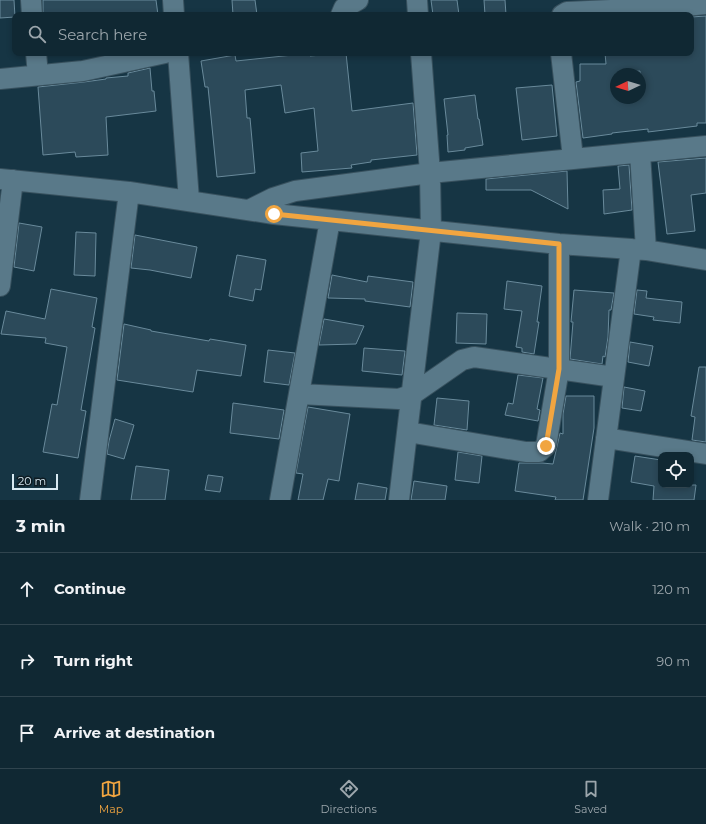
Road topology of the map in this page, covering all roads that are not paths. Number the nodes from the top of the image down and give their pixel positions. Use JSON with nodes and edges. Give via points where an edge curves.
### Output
{"nodes":[{"id":1,"x":31,"y":0,"type":"edge"},
{"id":2,"x":173,"y":0,"type":"edge"},
{"id":3,"x":336,"y":0,"type":"edge"},
{"id":4,"x":358,"y":0,"type":"edge"},
{"id":5,"x":417,"y":0,"type":"edge"},
{"id":6,"x":676,"y":4,"type":"edge"},
{"id":7,"x":706,"y":4,"type":"edge"},
{"id":8,"x":32,"y":12,"type":"edge"},
{"id":9,"x":174,"y":12,"type":"edge"},
{"id":10,"x":338,"y":12,"type":"edge"},
{"id":11,"x":341,"y":12,"type":"edge"},
{"id":12,"x":418,"y":12,"type":"edge"},
{"id":13,"x":567,"y":12,"type":"edge"},
{"id":14,"x":36,"y":56,"type":"edge"},
{"id":15,"x":151,"y":56,"type":"edge"},
{"id":16,"x":178,"y":56,"type":"edge"},
{"id":17,"x":421,"y":56,"type":"edge"},
{"id":18,"x":561,"y":56,"type":"edge"},
{"id":19,"x":38,"y":75,"type":"junction"},
{"id":20,"x":0,"y":79,"type":"edge"},
{"id":21,"x":706,"y":146,"type":"edge"},
{"id":22,"x":640,"y":153,"type":"junction"},
{"id":23,"x":573,"y":158,"type":"junction"},
{"id":24,"x":430,"y":173,"type":"junction"},
{"id":25,"x":7,"y":179,"type":"edge"},
{"id":26,"x":129,"y":192,"type":"junction"},
{"id":27,"x":189,"y":200,"type":"junction"},
{"id":28,"x":252,"y":210,"type":"junction"},
{"id":29,"x":330,"y":220,"type":"junction"},
{"id":30,"x":432,"y":231,"type":"junction"},
{"id":31,"x":559,"y":244,"type":"junction"},
{"id":32,"x":638,"y":249,"type":"junction"},
{"id":33,"x":706,"y":260,"type":"edge"},
{"id":34,"x":0,"y":286,"type":"edge"},
{"id":35,"x":559,"y":369,"type":"junction"},
{"id":36,"x":614,"y":376,"type":"junction"},
{"id":37,"x":299,"y":394,"type":"junction"},
{"id":38,"x":413,"y":394,"type":"junction"},
{"id":39,"x":408,"y":432,"type":"junction"},
{"id":40,"x":606,"y":438,"type":"junction"},
{"id":41,"x":706,"y":454,"type":"edge"},
{"id":42,"x":90,"y":500,"type":"edge"},
{"id":43,"x":280,"y":500,"type":"edge"},
{"id":44,"x":399,"y":500,"type":"edge"},
{"id":45,"x":598,"y":500,"type":"edge"}],
"edges":[{"from":1,"to":8,"type":"street"},
{"from":2,"to":9,"type":"street"},
{"from":3,"to":10,"type":"street"},
{"from":4,"to":11,"type":"street"},
{"from":5,"to":12,"type":"street"},
{"from":6,"to":7,"type":"street"},
{"from":6,"to":13,"type":"street"},
{"from":14,"to":19,"type":"street"},
{"from":15,"to":19,"type":"street","via":[[83,71]]},
{"from":16,"to":27,"type":"street"},
{"from":17,"to":24,"type":"street"},
{"from":18,"to":23,"type":"street"},
{"from":19,"to":20,"type":"street"},
{"from":21,"to":22,"type":"street"},
{"from":22,"to":23,"type":"street"},
{"from":22,"to":32,"type":"street"},
{"from":23,"to":24,"type":"street"},
{"from":24,"to":28,"type":"street","via":[[295,191],[273,198]]},
{"from":24,"to":30,"type":"street"},
{"from":25,"to":26,"type":"street"},
{"from":25,"to":34,"type":"street"},
{"from":26,"to":27,"type":"street"},
{"from":26,"to":42,"type":"street"},
{"from":27,"to":28,"type":"street"},
{"from":28,"to":29,"type":"street"},
{"from":29,"to":30,"type":"street"},
{"from":29,"to":37,"type":"street"},
{"from":30,"to":31,"type":"street"},
{"from":30,"to":38,"type":"street"},
{"from":31,"to":32,"type":"street"},
{"from":31,"to":35,"type":"street"},
{"from":32,"to":33,"type":"street"},
{"from":32,"to":36,"type":"street"},
{"from":35,"to":36,"type":"street"},
{"from":35,"to":38,"type":"street","via":[[474,357],[462,360]]},
{"from":35,"to":39,"type":"street","via":[[546,446],[539,452]]},
{"from":36,"to":40,"type":"street"},
{"from":37,"to":38,"type":"street","via":[[399,400]]},
{"from":37,"to":43,"type":"street"},
{"from":38,"to":39,"type":"street"},
{"from":39,"to":44,"type":"street"},
{"from":40,"to":41,"type":"street"},
{"from":40,"to":45,"type":"street"}]}
